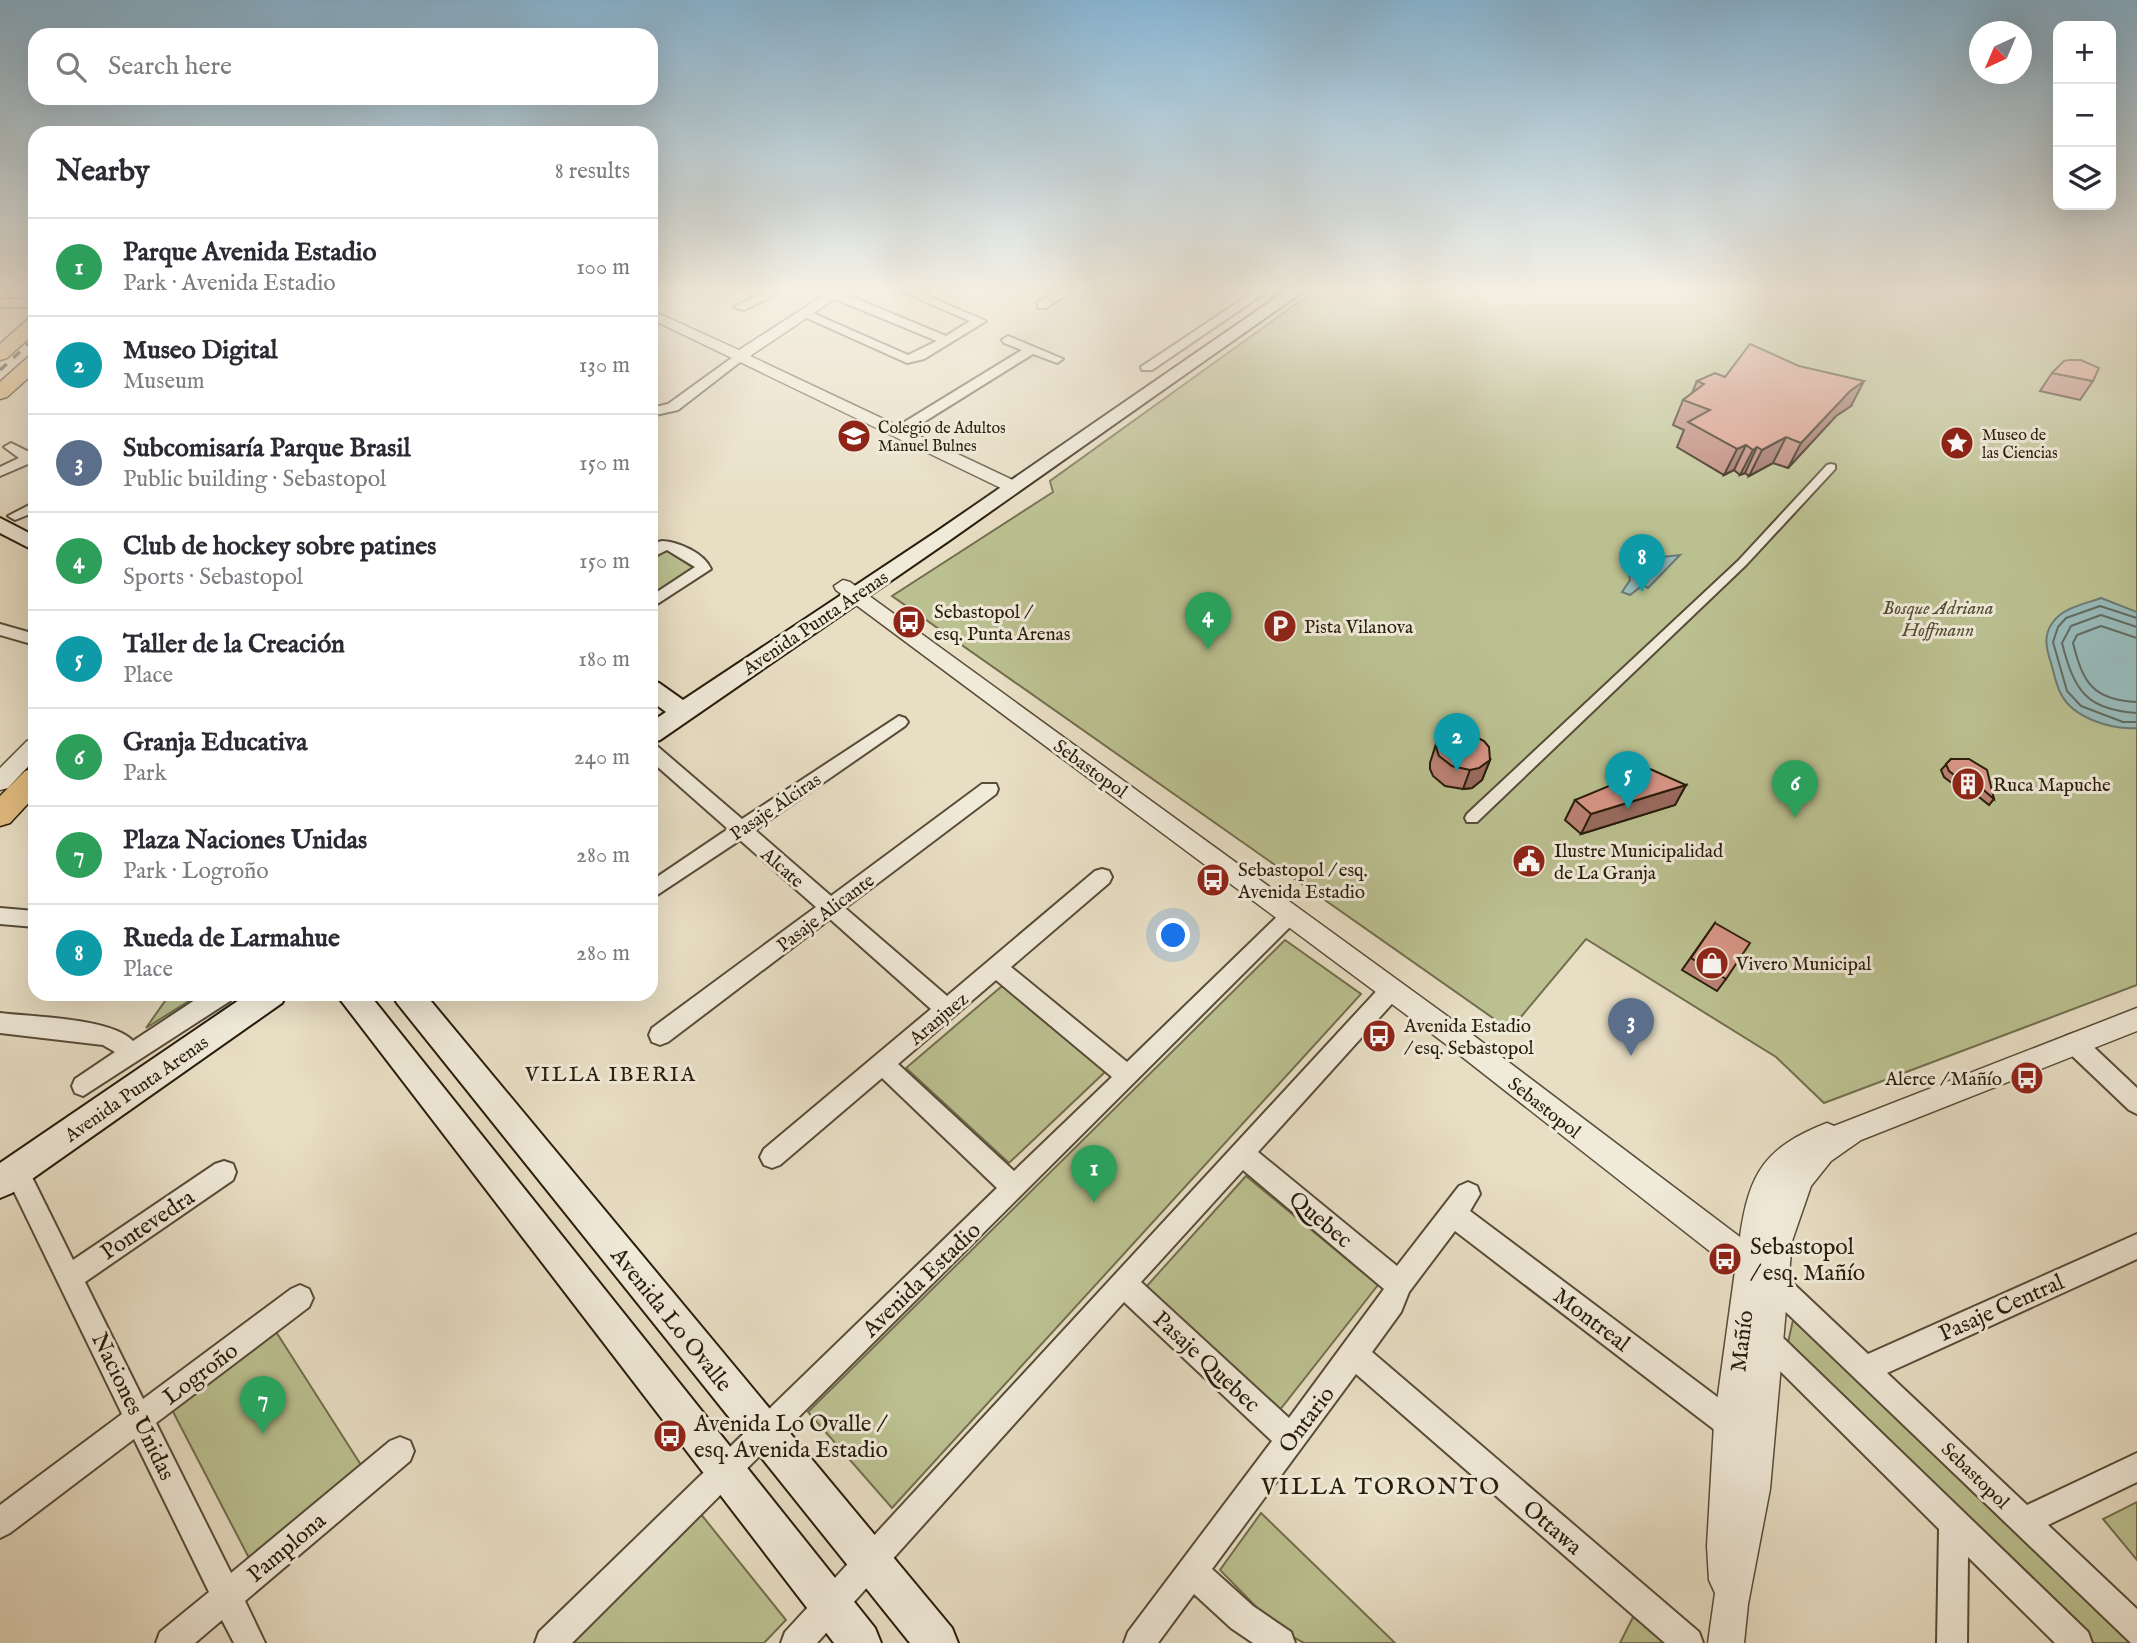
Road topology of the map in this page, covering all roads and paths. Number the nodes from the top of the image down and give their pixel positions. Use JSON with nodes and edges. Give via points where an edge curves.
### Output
{"nodes":[{"id":1,"x":729,"y":365,"type":"edge"},
{"id":2,"x":758,"y":365,"type":"edge"},
{"id":3,"x":1007,"y":365,"type":"edge"},
{"id":4,"x":1151,"y":365,"type":"edge"},
{"id":5,"x":1189,"y":365,"type":"edge"},
{"id":6,"x":1147,"y":367,"type":"dead end"},
{"id":7,"x":28,"y":368,"type":"edge"},
{"id":8,"x":0,"y":394,"type":"edge"},
{"id":9,"x":658,"y":411,"type":"edge"},
{"id":10,"x":898,"y":432,"type":"junction"},
{"id":11,"x":11,"y":447,"type":"dead end"},
{"id":12,"x":28,"y":457,"type":"edge"},
{"id":13,"x":28,"y":459,"type":"edge"},
{"id":14,"x":1831,"y":467,"type":"dead end"},
{"id":15,"x":0,"y":472,"type":"edge"},
{"id":16,"x":1013,"y":487,"type":"junction"},
{"id":17,"x":28,"y":510,"type":"edge"},
{"id":18,"x":980,"y":510,"type":"joint"},
{"id":19,"x":5,"y":523,"type":"edge"},
{"id":20,"x":28,"y":526,"type":"edge"},
{"id":21,"x":28,"y":540,"type":"edge"},
{"id":22,"x":658,"y":546,"type":"edge"},
{"id":23,"x":849,"y":590,"type":"junction"},
{"id":24,"x":658,"y":599,"type":"edge"},
{"id":25,"x":0,"y":629,"type":"edge"},
{"id":26,"x":28,"y":638,"type":"edge"},
{"id":27,"x":664,"y":704,"type":"edge"},
{"id":28,"x":899,"y":722,"type":"dead end"},
{"id":29,"x":28,"y":753,"type":"edge"},
{"id":30,"x":658,"y":757,"type":"edge"},
{"id":31,"x":0,"y":782,"type":"edge"},
{"id":32,"x":28,"y":785,"type":"edge"},
{"id":33,"x":989,"y":789,"type":"dead end"},
{"id":34,"x":0,"y":815,"type":"edge"},
{"id":35,"x":1472,"y":818,"type":"dead end"},
{"id":36,"x":741,"y":830,"type":"junction"},
{"id":37,"x":1102,"y":877,"type":"dead end"},
{"id":38,"x":658,"y":886,"type":"edge"},
{"id":39,"x":831,"y":908,"type":"junction"},
{"id":40,"x":0,"y":916,"type":"edge"},
{"id":41,"x":1291,"y":916,"type":"junction"},
{"id":42,"x":28,"y":918,"type":"edge"},
{"id":43,"x":997,"y":968,"type":"junction"},
{"id":44,"x":1391,"y":990,"type":"junction"},
{"id":45,"x":211,"y":1001,"type":"edge"},
{"id":46,"x":262,"y":1001,"type":"edge"},
{"id":47,"x":356,"y":1001,"type":"edge"},
{"id":48,"x":413,"y":1001,"type":"edge"},
{"id":49,"x":948,"y":1010,"type":"junction"},
{"id":50,"x":2137,"y":1019,"type":"edge"},
{"id":51,"x":0,"y":1023,"type":"edge"},
{"id":52,"x":660,"y":1035,"type":"dead end"},
{"id":53,"x":2074,"y":1043,"type":"junction"},
{"id":54,"x":131,"y":1054,"type":"junction"},
{"id":55,"x":883,"y":1064,"type":"junction"},
{"id":56,"x":1127,"y":1076,"type":"junction"},
{"id":57,"x":83,"y":1086,"type":"dead end"},
{"id":58,"x":2137,"y":1103,"type":"edge"},
{"id":59,"x":1242,"y":1154,"type":"junction"},
{"id":60,"x":772,"y":1157,"type":"dead end"},
{"id":61,"x":224,"y":1171,"type":"dead end"},
{"id":62,"x":8,"y":1176,"type":"edge"},
{"id":63,"x":1014,"y":1187,"type":"junction"},
{"id":64,"x":1461,"y":1204,"type":"joint"},
{"id":65,"x":2137,"y":1246,"type":"edge"},
{"id":66,"x":1761,"y":1274,"type":"junction"},
{"id":67,"x":69,"y":1277,"type":"junction"},
{"id":68,"x":1124,"y":1284,"type":"junction"},
{"id":69,"x":1399,"y":1284,"type":"junction"},
{"id":70,"x":300,"y":1298,"type":"dead end"},
{"id":71,"x":1767,"y":1340,"type":"junction"},
{"id":72,"x":1353,"y":1355,"type":"junction"},
{"id":73,"x":1865,"y":1369,"type":"junction"},
{"id":74,"x":141,"y":1417,"type":"junction"},
{"id":75,"x":1730,"y":1424,"type":"junction"},
{"id":76,"x":764,"y":1432,"type":"junction"},
{"id":77,"x":1290,"y":1439,"type":"junction"},
{"id":78,"x":400,"y":1451,"type":"dead end"},
{"id":79,"x":2137,"y":1467,"type":"edge"},
{"id":80,"x":725,"y":1471,"type":"junction"},
{"id":81,"x":2025,"y":1521,"type":"junction"},
{"id":82,"x":0,"y":1523,"type":"edge"},
{"id":83,"x":1954,"y":1523,"type":"junction"},
{"id":84,"x":871,"y":1562,"type":"junction"},
{"id":85,"x":1193,"y":1572,"type":"junction"},
{"id":86,"x":228,"y":1596,"type":"junction"},
{"id":87,"x":830,"y":1604,"type":"junction"},
{"id":88,"x":1730,"y":1604,"type":"junction"},
{"id":89,"x":2137,"y":1630,"type":"edge"},
{"id":90,"x":171,"y":1643,"type":"edge"},
{"id":91,"x":250,"y":1643,"type":"edge"},
{"id":92,"x":550,"y":1643,"type":"edge"},
{"id":93,"x":796,"y":1643,"type":"edge"},
{"id":94,"x":860,"y":1643,"type":"edge"},
{"id":95,"x":937,"y":1643,"type":"edge"},
{"id":96,"x":1139,"y":1643,"type":"edge"},
{"id":97,"x":1280,"y":1643,"type":"edge"},
{"id":98,"x":1688,"y":1643,"type":"edge"},
{"id":99,"x":1726,"y":1643,"type":"edge"},
{"id":100,"x":1952,"y":1643,"type":"edge"},
{"id":101,"x":2077,"y":1643,"type":"edge"}],
"edges":[{"from":1,"to":9,"type":"street","via":[[669,410]]},
{"from":2,"to":10,"type":"street"},
{"from":3,"to":10,"type":"street"},
{"from":4,"to":6,"type":"street"},
{"from":5,"to":16,"type":"main road","name":"Avenida Punta Arenas"},
{"from":7,"to":8,"type":"main road"},
{"from":10,"to":16,"type":"street"},
{"from":11,"to":12,"type":"street"},
{"from":13,"to":15,"type":"street"},
{"from":14,"to":35,"type":"street","via":[[1742,564]]},
{"from":16,"to":18,"type":"main road","name":"Avenida Punta Arenas"},
{"from":17,"to":19,"type":"street"},
{"from":18,"to":23,"type":"main road","name":"Avenida Punta Arenas"},
{"from":19,"to":20,"type":"main road"},
{"from":19,"to":21,"type":"main road"},
{"from":22,"to":24,"type":"street","via":[[667,545],[704,569]]},
{"from":23,"to":27,"type":"main road","name":"Avenida Punta Arenas"},
{"from":23,"to":41,"type":"street","name":"Sebastopol"},
{"from":25,"to":26,"type":"street"},
{"from":28,"to":36,"type":"street","name":"Pasaje Alciras"},
{"from":29,"to":31,"type":"street"},
{"from":30,"to":36,"type":"street","name":"Alcate"},
{"from":32,"to":34,"type":"main road"},
{"from":33,"to":39,"type":"street","name":"Pasaje Alicante"},
{"from":36,"to":38,"type":"street","name":"Pasaje Alciras"},
{"from":36,"to":39,"type":"street","name":"Alcate"},
{"from":37,"to":43,"type":"street","name":"Aranjuez"},
{"from":39,"to":49,"type":"street","name":"Alcate"},
{"from":39,"to":52,"type":"street","name":"Pasaje Alicante"},
{"from":40,"to":42,"type":"street"},
{"from":41,"to":44,"type":"street","name":"Sebastopol"},
{"from":41,"to":56,"type":"street","name":"Avenida Estadio"},
{"from":43,"to":49,"type":"street","name":"Aranjuez"},
{"from":43,"to":56,"type":"street"},
{"from":44,"to":59,"type":"street"},
{"from":44,"to":66,"type":"street","name":"Sebastopol"},
{"from":45,"to":54,"type":"street","name":"Avenida Punta Arenas"},
{"from":46,"to":62,"type":"main road","name":"Avenida Punta Arenas"},
{"from":47,"to":80,"type":"main road"},
{"from":48,"to":76,"type":"main road","name":"Avenida Lo Ovalle"},
{"from":49,"to":55,"type":"street","name":"Aranjuez"},
{"from":50,"to":53,"type":"street","name":"Mañío"},
{"from":51,"to":54,"type":"street","via":[[105,1035]]},
{"from":53,"to":58,"type":"street"},
{"from":53,"to":66,"type":"street","name":"Mañío","via":[[1851,1130],[1821,1150],[1791,1192],[1777,1241]]},
{"from":54,"to":57,"type":"street","name":"Avenida Punta Arenas"},
{"from":55,"to":60,"type":"street","name":"Aranjuez"},
{"from":55,"to":63,"type":"street"},
{"from":56,"to":63,"type":"street","name":"Avenida Estadio"},
{"from":59,"to":68,"type":"street"},
{"from":59,"to":69,"type":"street","name":"Quebec"},
{"from":61,"to":67,"type":"street","name":"Pontevedra"},
{"from":62,"to":67,"type":"street","name":"Naciones Unidas"},
{"from":63,"to":76,"type":"street","name":"Avenida Estadio"},
{"from":64,"to":69,"type":"street","name":"Ontario"},
{"from":64,"to":75,"type":"street","name":"Montreal"},
{"from":65,"to":73,"type":"street","name":"Pasaje Central"},
{"from":66,"to":71,"type":"street","name":"Mañío"},
{"from":66,"to":73,"type":"street","name":"Sebastopol"},
{"from":66,"to":75,"type":"street","name":"Mañío"},
{"from":67,"to":74,"type":"street","name":"Naciones Unidas"},
{"from":68,"to":77,"type":"street","name":"Pasaje Quebec"},
{"from":68,"to":84,"type":"street"},
{"from":69,"to":72,"type":"street","name":"Ontario","via":[[1392,1303]]},
{"from":70,"to":74,"type":"street","name":"Logroño"},
{"from":71,"to":83,"type":"street"},
{"from":71,"to":88,"type":"street","name":"Mañío","via":[[1753,1489]]},
{"from":72,"to":77,"type":"street","name":"Ontario"},
{"from":72,"to":98,"type":"street","name":"Ottawa"},
{"from":73,"to":81,"type":"street","name":"Sebastopol"},
{"from":74,"to":82,"type":"street","name":"Logroño"},
{"from":74,"to":86,"type":"street","name":"Naciones Unidas"},
{"from":75,"to":88,"type":"street","name":"Mañío","via":[[1724,1546]]},
{"from":76,"to":80,"type":"street","name":"Avenida Estadio"},
{"from":76,"to":84,"type":"main road","name":"Avenida Lo Ovalle"},
{"from":77,"to":85,"type":"street","name":"Ontario"},
{"from":78,"to":86,"type":"street","name":"Pamplona"},
{"from":79,"to":81,"type":"street"},
{"from":80,"to":87,"type":"main road"},
{"from":80,"to":92,"type":"street","name":"Avenida Estadio"},
{"from":81,"to":89,"type":"street","name":"Sebastopol"},
{"from":83,"to":100,"type":"street"},
{"from":83,"to":101,"type":"street"},
{"from":84,"to":87,"type":"street"},
{"from":84,"to":95,"type":"main road","name":"Avenida Lo Ovalle"},
{"from":85,"to":96,"type":"street","name":"Ontario"},
{"from":85,"to":97,"type":"street","via":[[1242,1618]]},
{"from":86,"to":90,"type":"street","name":"Pamplona"},
{"from":86,"to":91,"type":"street","name":"Naciones Unidas"},
{"from":87,"to":93,"type":"street"},
{"from":87,"to":94,"type":"main road"},
{"from":88,"to":99,"type":"street","name":"Mañío"}]}
